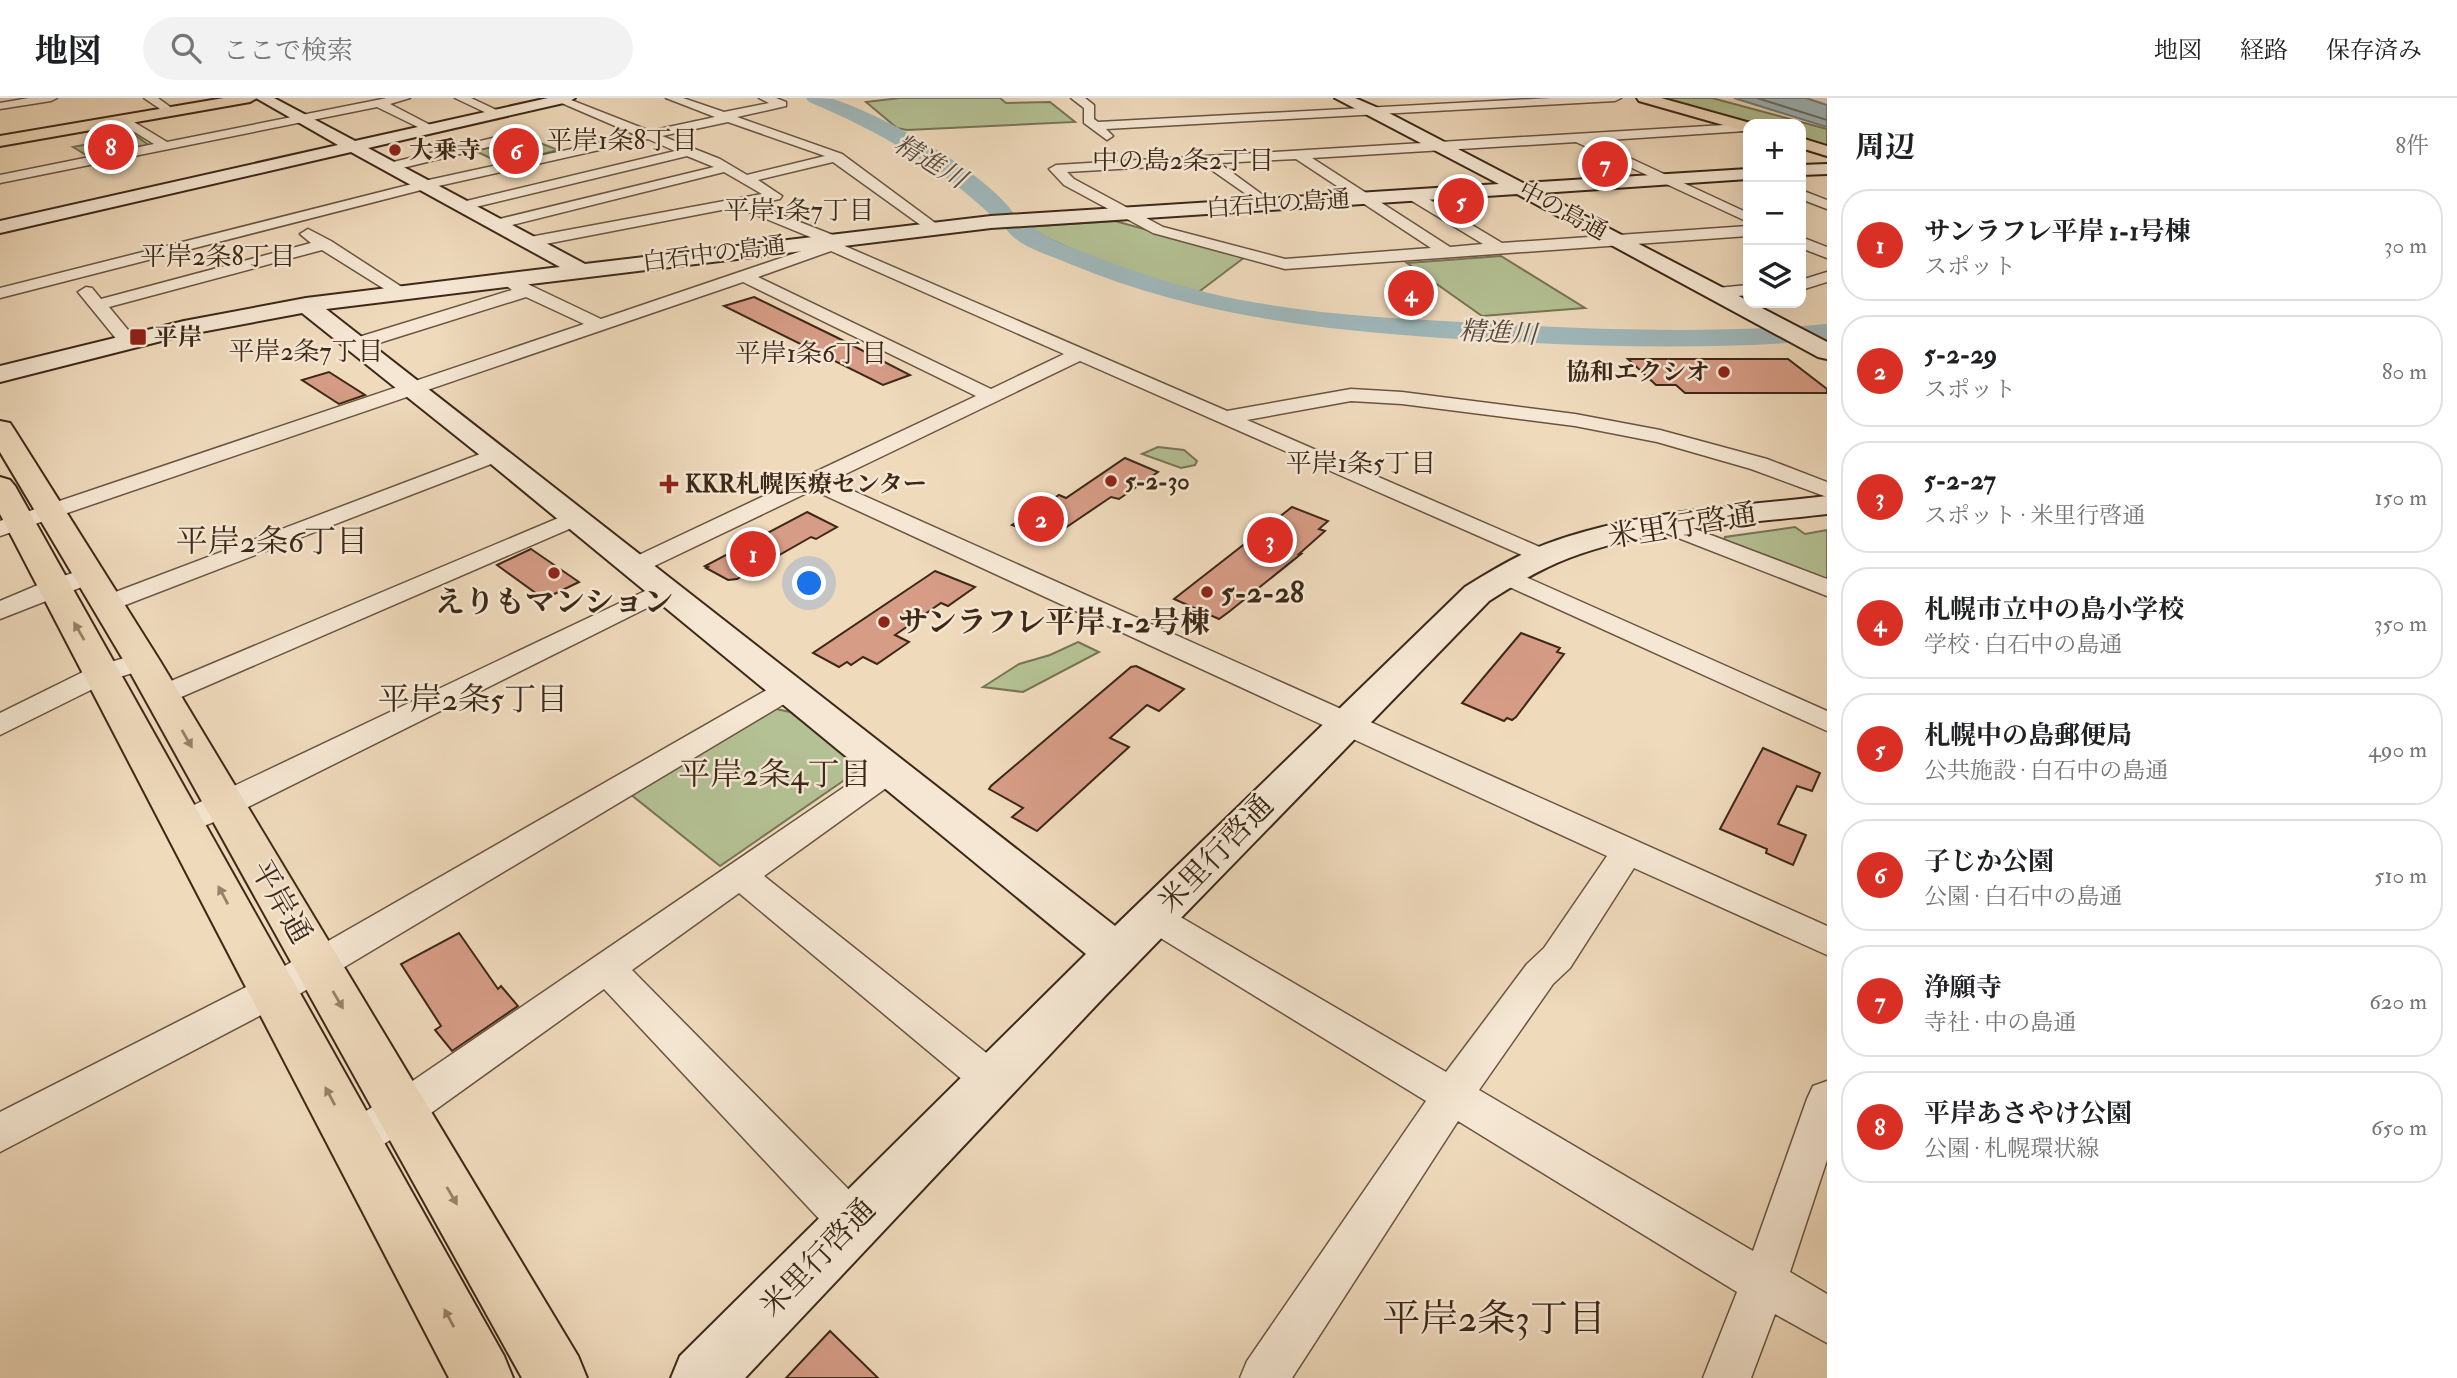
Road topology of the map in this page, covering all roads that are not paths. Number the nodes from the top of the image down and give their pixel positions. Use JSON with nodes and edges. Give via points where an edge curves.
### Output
{"nodes":[{"id":1,"x":51,"y":98,"type":"edge"},
{"id":2,"x":150,"y":98,"type":"edge"},
{"id":3,"x":228,"y":98,"type":"edge"},
{"id":4,"x":250,"y":98,"type":"edge"},
{"id":5,"x":263,"y":98,"type":"edge"},
{"id":6,"x":404,"y":98,"type":"edge"},
{"id":7,"x":461,"y":98,"type":"edge"},
{"id":8,"x":671,"y":98,"type":"edge"},
{"id":9,"x":765,"y":98,"type":"edge"},
{"id":10,"x":1077,"y":98,"type":"edge"},
{"id":11,"x":1342,"y":98,"type":"edge"},
{"id":12,"x":1486,"y":98,"type":"edge"},
{"id":13,"x":1615,"y":98,"type":"edge"},
{"id":14,"x":1644,"y":98,"type":"edge"},
{"id":15,"x":562,"y":99,"type":"edge"},
{"id":16,"x":379,"y":103,"type":"junction"},
{"id":17,"x":1501,"y":104,"type":"junction"},
{"id":18,"x":0,"y":106,"type":"edge"},
{"id":19,"x":1230,"y":106,"type":"dead end"},
{"id":20,"x":167,"y":109,"type":"junction"},
{"id":21,"x":1374,"y":111,"type":"junction"},
{"id":22,"x":492,"y":115,"type":"junction"},
{"id":23,"x":1525,"y":115,"type":"dead end"},
{"id":24,"x":725,"y":117,"type":"junction"},
{"id":25,"x":300,"y":118,"type":"junction"},
{"id":26,"x":1248,"y":118,"type":"junction"},
{"id":27,"x":1548,"y":126,"type":"dead end"},
{"id":28,"x":1096,"y":127,"type":"junction"},
{"id":29,"x":1743,"y":127,"type":"edge"},
{"id":30,"x":1743,"y":127,"type":"edge"},
{"id":31,"x":131,"y":129,"type":"junction"},
{"id":32,"x":432,"y":129,"type":"junction"},
{"id":33,"x":648,"y":134,"type":"junction"},
{"id":34,"x":537,"y":138,"type":"junction"},
{"id":35,"x":1575,"y":138,"type":"junction"},
{"id":36,"x":0,"y":140,"type":"edge"},
{"id":37,"x":1806,"y":145,"type":"edge"},
{"id":38,"x":165,"y":146,"type":"junction"},
{"id":39,"x":1439,"y":146,"type":"junction"},
{"id":40,"x":354,"y":147,"type":"junction"},
{"id":41,"x":570,"y":151,"type":"junction"},
{"id":42,"x":690,"y":151,"type":"junction"},
{"id":43,"x":1827,"y":151,"type":"edge"},
{"id":44,"x":72,"y":152,"type":"dead end"},
{"id":45,"x":1301,"y":154,"type":"junction"},
{"id":46,"x":837,"y":157,"type":"junction"},
{"id":47,"x":1206,"y":160,"type":"junction"},
{"id":48,"x":89,"y":162,"type":"junction"},
{"id":49,"x":10,"y":163,"type":"dead end"},
{"id":50,"x":1139,"y":164,"type":"junction"},
{"id":51,"x":390,"y":167,"type":"junction"},
{"id":52,"x":725,"y":168,"type":"junction"},
{"id":53,"x":1827,"y":169,"type":"edge"},
{"id":54,"x":1806,"y":170,"type":"edge"},
{"id":55,"x":32,"y":173,"type":"junction"},
{"id":56,"x":1743,"y":174,"type":"edge"},
{"id":57,"x":0,"y":179,"type":"edge"},
{"id":58,"x":747,"y":179,"type":"junction"},
{"id":59,"x":1665,"y":179,"type":"junction"},
{"id":60,"x":424,"y":186,"type":"junction"},
{"id":61,"x":1519,"y":188,"type":"junction"},
{"id":62,"x":1412,"y":195,"type":"junction"},
{"id":63,"x":1806,"y":196,"type":"edge"},
{"id":64,"x":1365,"y":198,"type":"junction"},
{"id":65,"x":1266,"y":204,"type":"junction"},
{"id":66,"x":743,"y":205,"type":"junction"},
{"id":67,"x":1827,"y":205,"type":"edge"},
{"id":68,"x":463,"y":206,"type":"junction"},
{"id":69,"x":1129,"y":213,"type":"junction"},
{"id":70,"x":1743,"y":216,"type":"edge"},
{"id":71,"x":286,"y":220,"type":"junction"},
{"id":72,"x":496,"y":224,"type":"junction"},
{"id":73,"x":0,"y":227,"type":"edge"},
{"id":74,"x":934,"y":228,"type":"junction"},
{"id":75,"x":1743,"y":231,"type":"edge"},
{"id":76,"x":1617,"y":240,"type":"junction"},
{"id":77,"x":530,"y":242,"type":"junction"},
{"id":78,"x":833,"y":243,"type":"junction"},
{"id":79,"x":325,"y":244,"type":"junction"},
{"id":80,"x":1806,"y":244,"type":"edge"},
{"id":81,"x":1500,"y":248,"type":"junction"},
{"id":82,"x":1447,"y":252,"type":"junction"},
{"id":83,"x":1827,"y":253,"type":"edge"},
{"id":84,"x":580,"y":270,"type":"junction"},
{"id":85,"x":71,"y":275,"type":"junction"},
{"id":86,"x":744,"y":276,"type":"junction"},
{"id":87,"x":1827,"y":277,"type":"edge"},
{"id":88,"x":505,"y":279,"type":"junction"},
{"id":89,"x":1806,"y":283,"type":"edge"},
{"id":90,"x":1743,"y":290,"type":"edge"},
{"id":91,"x":400,"y":291,"type":"junction"},
{"id":92,"x":527,"y":291,"type":"junction"},
{"id":93,"x":0,"y":293,"type":"edge"},
{"id":94,"x":1717,"y":293,"type":"junction"},
{"id":95,"x":98,"y":305,"type":"junction"},
{"id":96,"x":306,"y":305,"type":"junction"},
{"id":97,"x":600,"y":325,"type":"junction"},
{"id":98,"x":130,"y":342,"type":"junction"},
{"id":99,"x":356,"y":344,"type":"junction"},
{"id":100,"x":1818,"y":347,"type":"edge"},
{"id":101,"x":1080,"y":355,"type":"junction"},
{"id":102,"x":0,"y":374,"type":"edge"},
{"id":103,"x":412,"y":388,"type":"junction"},
{"id":104,"x":993,"y":397,"type":"junction"},
{"id":105,"x":1225,"y":418,"type":"junction"},
{"id":106,"x":0,"y":429,"type":"edge"},
{"id":107,"x":496,"y":454,"type":"junction"},
{"id":108,"x":814,"y":482,"type":"junction"},
{"id":109,"x":1827,"y":490,"type":"edge"},
{"id":110,"x":1827,"y":505,"type":"edge"},
{"id":111,"x":17,"y":512,"type":"edge"},
{"id":112,"x":575,"y":518,"type":"junction"},
{"id":113,"x":1666,"y":525,"type":"junction"},
{"id":114,"x":635,"y":566,"type":"junction"},
{"id":115,"x":1522,"y":566,"type":"junction"},
{"id":116,"x":1827,"y":587,"type":"edge"},
{"id":117,"x":83,"y":589,"type":"junction"},
{"id":118,"x":664,"y":590,"type":"junction"},
{"id":119,"x":0,"y":611,"type":"edge"},
{"id":120,"x":136,"y":676,"type":"junction"},
{"id":121,"x":789,"y":689,"type":"junction"},
{"id":122,"x":1827,"y":722,"type":"edge"},
{"id":123,"x":1346,"y":723,"type":"junction"},
{"id":124,"x":0,"y":725,"type":"edge"},
{"id":125,"x":889,"y":771,"type":"junction"},
{"id":126,"x":225,"y":805,"type":"junction"},
{"id":127,"x":184,"y":823,"type":"junction"},
{"id":128,"x":1628,"y":851,"type":"junction"},
{"id":129,"x":740,"y":876,"type":"junction"},
{"id":130,"x":1153,"y":917,"type":"junction"},
{"id":131,"x":1827,"y":941,"type":"edge"},
{"id":132,"x":1117,"y":953,"type":"junction"},
{"id":133,"x":318,"y":965,"type":"junction"},
{"id":134,"x":607,"y":968,"type":"junction"},
{"id":135,"x":273,"y":991,"type":"junction"},
{"id":136,"x":990,"y":1079,"type":"junction"},
{"id":137,"x":1451,"y":1097,"type":"junction"},
{"id":138,"x":1827,"y":1099,"type":"edge"},
{"id":139,"x":403,"y":1110,"type":"junction"},
{"id":140,"x":0,"y":1133,"type":"edge"},
{"id":141,"x":354,"y":1141,"type":"junction"},
{"id":142,"x":852,"y":1223,"type":"junction"},
{"id":143,"x":1764,"y":1282,"type":"junction"},
{"id":144,"x":1827,"y":1320,"type":"edge"},
{"id":145,"x":482,"y":1378,"type":"edge"},
{"id":146,"x":556,"y":1378,"type":"edge"},
{"id":147,"x":702,"y":1378,"type":"edge"},
{"id":148,"x":1265,"y":1378,"type":"edge"},
{"id":149,"x":1727,"y":1378,"type":"edge"}],
"edges":[{"from":1,"to":18,"type":"street"},
{"from":2,"to":20,"type":"street"},
{"from":3,"to":20,"type":"main road"},
{"from":4,"to":31,"type":"main road"},
{"from":5,"to":25,"type":"street"},
{"from":6,"to":16,"type":"street"},
{"from":7,"to":22,"type":"street"},
{"from":8,"to":24,"type":"street"},
{"from":9,"to":24,"type":"street","via":[[782,104]]},
{"from":10,"to":28,"type":"street","via":[[1097,107],[1088,120]]},
{"from":11,"to":21,"type":"street","name":"中の島通"},
{"from":12,"to":17,"type":"street"},
{"from":13,"to":17,"type":"street"},
{"from":14,"to":29,"type":"main road"},
{"from":15,"to":22,"type":"street"},
{"from":15,"to":33,"type":"street"},
{"from":16,"to":25,"type":"street"},
{"from":16,"to":32,"type":"street"},
{"from":17,"to":21,"type":"street"},
{"from":17,"to":23,"type":"street"},
{"from":19,"to":26,"type":"street"},
{"from":20,"to":36,"type":"main road"},
{"from":21,"to":26,"type":"street"},
{"from":21,"to":39,"type":"street","name":"中の島通"},
{"from":22,"to":32,"type":"street"},
{"from":22,"to":34,"type":"street"},
{"from":24,"to":33,"type":"street"},
{"from":24,"to":46,"type":"street"},
{"from":25,"to":38,"type":"street"},
{"from":25,"to":40,"type":"street"},
{"from":26,"to":28,"type":"street"},
{"from":26,"to":45,"type":"street"},
{"from":27,"to":35,"type":"street"},
{"from":28,"to":50,"type":"street"},
{"from":30,"to":35,"type":"street"},
{"from":31,"to":36,"type":"main road"},
{"from":31,"to":38,"type":"street"},
{"from":32,"to":40,"type":"street"},
{"from":33,"to":41,"type":"street"},
{"from":33,"to":42,"type":"street"},
{"from":34,"to":41,"type":"street"},
{"from":34,"to":51,"type":"street"},
{"from":35,"to":39,"type":"street"},
{"from":35,"to":59,"type":"street"},
{"from":37,"to":43,"type":"main road"},
{"from":38,"to":48,"type":"street"},
{"from":39,"to":45,"type":"street"},
{"from":39,"to":61,"type":"street","name":"中の島通"},
{"from":40,"to":51,"type":"street"},
{"from":40,"to":73,"type":"street"},
{"from":41,"to":60,"type":"street"},
{"from":42,"to":52,"type":"street"},
{"from":42,"to":68,"type":"street"},
{"from":44,"to":48,"type":"street"},
{"from":45,"to":47,"type":"street"},
{"from":45,"to":64,"type":"street"},
{"from":46,"to":58,"type":"street"},
{"from":46,"to":74,"type":"street"},
{"from":47,"to":50,"type":"street"},
{"from":47,"to":65,"type":"street"},
{"from":48,"to":55,"type":"street"},
{"from":49,"to":55,"type":"street"},
{"from":50,"to":69,"type":"street","via":[[1056,169],[1069,182]]},
{"from":51,"to":60,"type":"street"},
{"from":52,"to":58,"type":"street"},
{"from":52,"to":72,"type":"street"},
{"from":53,"to":54,"type":"street"},
{"from":55,"to":57,"type":"street"},
{"from":56,"to":59,"type":"street","name":"白石中の島通"},
{"from":58,"to":66,"type":"street","via":[[775,196]]},
{"from":59,"to":61,"type":"street","name":"白石中の島通"},
{"from":59,"to":70,"type":"street"},
{"from":60,"to":68,"type":"street"},
{"from":60,"to":71,"type":"street"},
{"from":61,"to":62,"type":"street","name":"白石中の島通"},
{"from":61,"to":76,"type":"street","name":"中の島通"},
{"from":62,"to":64,"type":"street","name":"白石中の島通"},
{"from":62,"to":81,"type":"street"},
{"from":63,"to":67,"type":"street"},
{"from":64,"to":65,"type":"street","name":"白石中の島通"},
{"from":64,"to":82,"type":"street"},
{"from":65,"to":69,"type":"street","name":"白石中の島通"},
{"from":66,"to":77,"type":"street"},
{"from":66,"to":78,"type":"street"},
{"from":68,"to":72,"type":"street"},
{"from":69,"to":74,"type":"street","name":"白石中の島通"},
{"from":69,"to":82,"type":"street","via":[[1158,230],[1285,264]]},
{"from":71,"to":79,"type":"street"},
{"from":71,"to":85,"type":"street"},
{"from":72,"to":77,"type":"street"},
{"from":74,"to":78,"type":"street","name":"白石中の島通"},
{"from":75,"to":76,"type":"street"},
{"from":76,"to":81,"type":"street"},
{"from":76,"to":94,"type":"street","name":"中の島通"},
{"from":77,"to":84,"type":"street"},
{"from":78,"to":84,"type":"street","name":"白石中の島通"},
{"from":78,"to":86,"type":"street"},
{"from":78,"to":101,"type":"street"},
{"from":79,"to":91,"type":"street"},
{"from":79,"to":95,"type":"street"},
{"from":80,"to":83,"type":"street"},
{"from":81,"to":82,"type":"street"},
{"from":84,"to":88,"type":"street","name":"白石中の島通"},
{"from":85,"to":93,"type":"street"},
{"from":85,"to":95,"type":"street"},
{"from":86,"to":97,"type":"street"},
{"from":86,"to":104,"type":"street"},
{"from":87,"to":89,"type":"street"},
{"from":88,"to":91,"type":"street","name":"白石中の島通"},
{"from":88,"to":92,"type":"street"},
{"from":90,"to":94,"type":"street"},
{"from":91,"to":96,"type":"street","name":"白石中の島通"},
{"from":92,"to":97,"type":"street"},
{"from":92,"to":99,"type":"street"},
{"from":94,"to":100,"type":"street","name":"中の島通"},
{"from":95,"to":98,"type":"street"},
{"from":96,"to":98,"type":"street","name":"白石中の島通"},
{"from":96,"to":99,"type":"street"},
{"from":97,"to":103,"type":"street"},
{"from":98,"to":102,"type":"street","name":"白石中の島通"},
{"from":99,"to":103,"type":"street"},
{"from":101,"to":104,"type":"street"},
{"from":101,"to":105,"type":"street"},
{"from":103,"to":107,"type":"street"},
{"from":103,"to":111,"type":"street"},
{"from":104,"to":108,"type":"street"},
{"from":105,"to":109,"type":"street","via":[[1351,395],[1402,398],[1660,436],[1759,464]]},
{"from":105,"to":115,"type":"street"},
{"from":106,"to":111,"type":"main road","name":"平岸通"},
{"from":107,"to":112,"type":"street"},
{"from":107,"to":117,"type":"street"},
{"from":108,"to":114,"type":"street"},
{"from":108,"to":123,"type":"street"},
{"from":110,"to":113,"type":"street","name":"米里行啓通"},
{"from":111,"to":117,"type":"main road","name":"平岸通"},
{"from":112,"to":114,"type":"street"},
{"from":112,"to":120,"type":"street"},
{"from":113,"to":115,"type":"street","name":"米里行啓通","via":[[1594,539]]},
{"from":113,"to":116,"type":"street"},
{"from":114,"to":118,"type":"street"},
{"from":115,"to":122,"type":"street"},
{"from":115,"to":123,"type":"street","name":"米里行啓通","via":[[1477,594]]},
{"from":117,"to":119,"type":"street"},
{"from":117,"to":120,"type":"main road","name":"平岸通"},
{"from":118,"to":121,"type":"street"},
{"from":118,"to":126,"type":"street"},
{"from":120,"to":124,"type":"street"},
{"from":120,"to":126,"type":"main road","name":"平岸通","one_way":true},
{"from":120,"to":127,"type":"main road","name":"平岸通"},
{"from":121,"to":125,"type":"street"},
{"from":121,"to":133,"type":"street"},
{"from":123,"to":128,"type":"street"},
{"from":123,"to":130,"type":"street","name":"米里行啓通"},
{"from":125,"to":129,"type":"street"},
{"from":125,"to":132,"type":"street"},
{"from":126,"to":127,"type":"street"},
{"from":126,"to":133,"type":"main road","name":"平岸通"},
{"from":135,"to":127,"type":"main road","name":"平岸通","one_way":true},
{"from":128,"to":131,"type":"street"},
{"from":128,"to":137,"type":"street","via":[[1557,958],[1540,974]]},
{"from":129,"to":134,"type":"street"},
{"from":129,"to":136,"type":"street"},
{"from":130,"to":132,"type":"street","name":"米里行啓通"},
{"from":130,"to":137,"type":"street"},
{"from":132,"to":136,"type":"street","name":"米里行啓通"},
{"from":133,"to":135,"type":"street"},
{"from":133,"to":139,"type":"main road","name":"平岸通","one_way":true},
{"from":134,"to":139,"type":"street"},
{"from":134,"to":142,"type":"street"},
{"from":135,"to":140,"type":"street"},
{"from":141,"to":135,"type":"main road","name":"平岸通","one_way":true},
{"from":136,"to":142,"type":"street","name":"米里行啓通"},
{"from":137,"to":143,"type":"street"},
{"from":137,"to":148,"type":"street"},
{"from":138,"to":143,"type":"street"},
{"from":139,"to":141,"type":"street"},
{"from":139,"to":146,"type":"main road","name":"平岸通","one_way":true},
{"from":145,"to":141,"type":"main road","name":"平岸通","one_way":true},
{"from":142,"to":147,"type":"street","name":"米里行啓通"},
{"from":143,"to":144,"type":"street"},
{"from":143,"to":149,"type":"street"}]}
